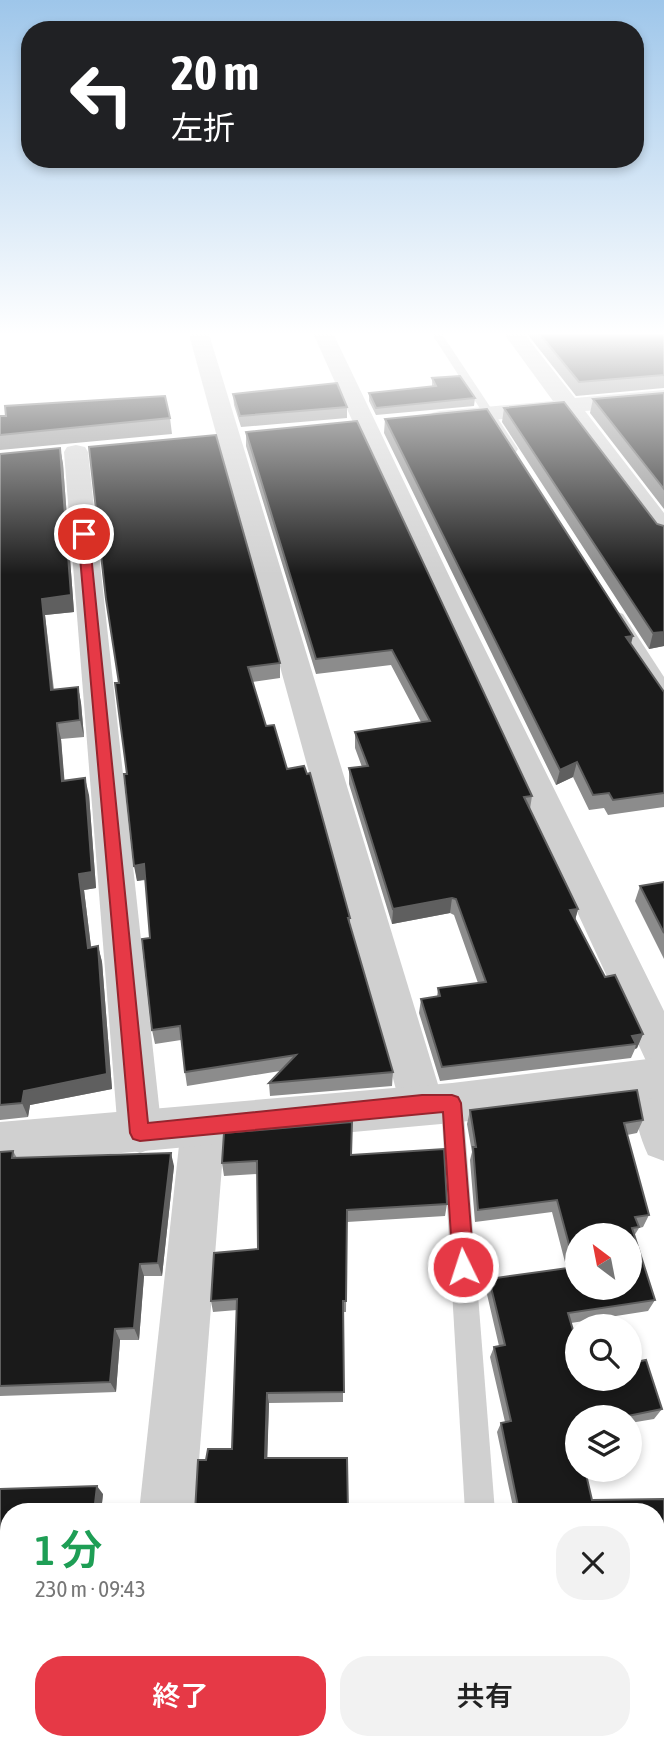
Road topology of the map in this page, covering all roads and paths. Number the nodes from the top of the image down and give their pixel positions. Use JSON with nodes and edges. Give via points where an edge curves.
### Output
{"nodes":[{"id":1,"x":221,"y":413,"type":"edge"},
{"id":2,"x":361,"y":413,"type":"edge"},
{"id":3,"x":489,"y":413,"type":"junction"},
{"id":4,"x":493,"y":413,"type":"edge"},
{"id":5,"x":574,"y":413,"type":"edge"},
{"id":6,"x":421,"y":420,"type":"edge"},
{"id":7,"x":77,"y":452,"type":"dead end"},
{"id":8,"x":519,"y":459,"type":"edge"},
{"id":9,"x":664,"y":531,"type":"edge"},
{"id":10,"x":613,"y":609,"type":"edge"},
{"id":11,"x":664,"y":690,"type":"edge"},
{"id":12,"x":660,"y":1070,"type":"edge"},
{"id":13,"x":437,"y":1104,"type":"junction"},
{"id":14,"x":203,"y":1127,"type":"junction"},
{"id":15,"x":140,"y":1133,"type":"junction"},
{"id":16,"x":664,"y":1142,"type":"edge"},
{"id":17,"x":0,"y":1143,"type":"edge"},
{"id":18,"x":168,"y":1503,"type":"edge"},
{"id":19,"x":479,"y":1503,"type":"edge"}],
"edges":[{"from":1,"to":13,"type":"street"},
{"from":2,"to":12,"type":"street"},
{"from":3,"to":4,"type":"street"},
{"from":3,"to":6,"type":"street"},
{"from":3,"to":8,"type":"lane"},
{"from":5,"to":9,"type":"street"},
{"from":7,"to":15,"type":"street"},
{"from":10,"to":11,"type":"lane"},
{"from":12,"to":13,"type":"street"},
{"from":12,"to":16,"type":"street"},
{"from":13,"to":14,"type":"street"},
{"from":13,"to":19,"type":"lane"},
{"from":14,"to":15,"type":"street"},
{"from":14,"to":18,"type":"street"},
{"from":15,"to":17,"type":"street"}]}
